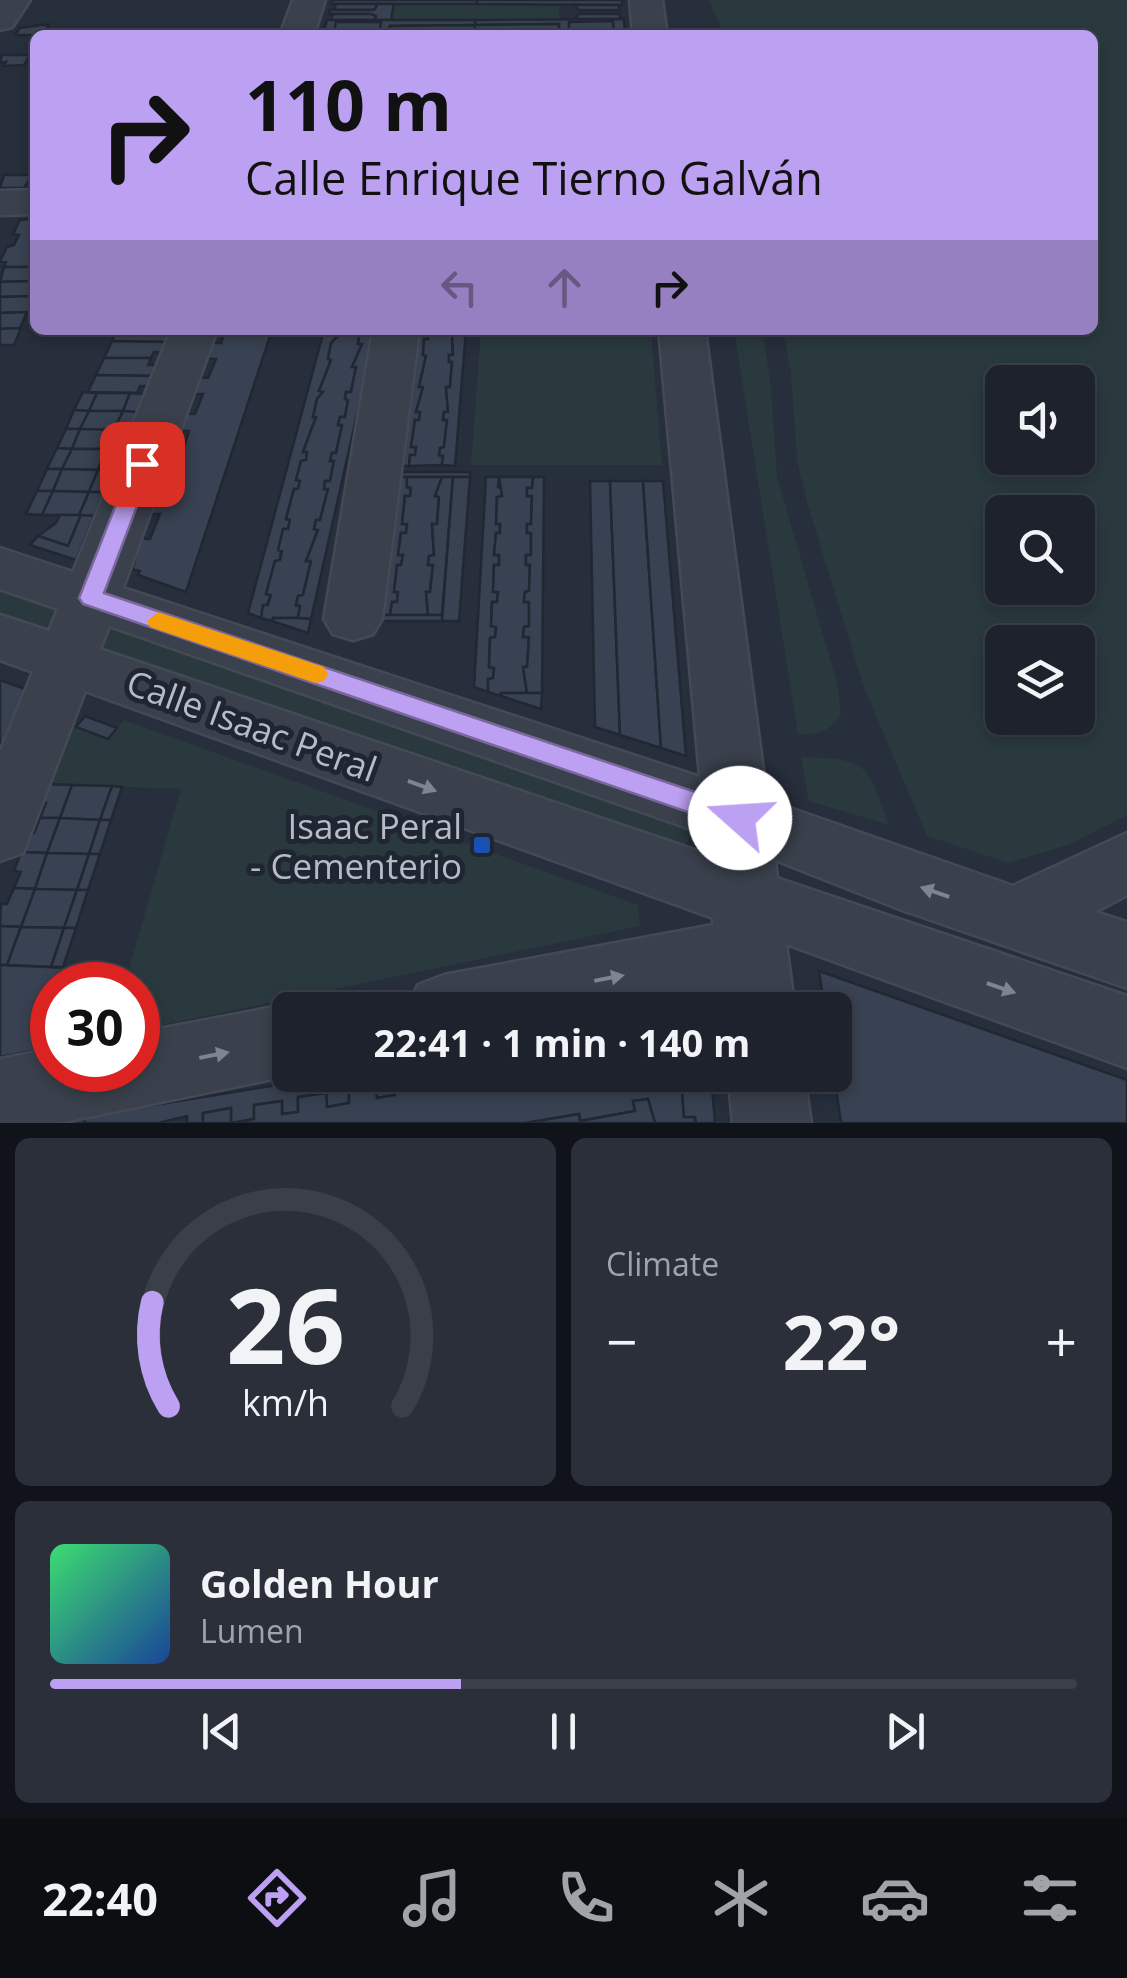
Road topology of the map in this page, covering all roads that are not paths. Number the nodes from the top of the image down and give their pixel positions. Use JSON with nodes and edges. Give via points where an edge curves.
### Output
{"nodes":[{"id":1,"x":14,"y":0,"type":"edge"},
{"id":2,"x":309,"y":0,"type":"edge"},
{"id":3,"x":646,"y":0,"type":"edge"},
{"id":4,"x":0,"y":20,"type":"edge"},
{"id":5,"x":300,"y":30,"type":"edge"},
{"id":6,"x":649,"y":30,"type":"edge"},
{"id":7,"x":192,"y":335,"type":"edge"},
{"id":8,"x":395,"y":335,"type":"edge"},
{"id":9,"x":683,"y":335,"type":"edge"},
{"id":10,"x":0,"y":568,"type":"edge"},
{"id":11,"x":91,"y":598,"type":"junction"},
{"id":12,"x":353,"y":619,"type":"dead end"},
{"id":13,"x":0,"y":637,"type":"edge"},
{"id":14,"x":68,"y":660,"type":"junction"},
{"id":15,"x":740,"y":818,"type":"junction"},
{"id":16,"x":0,"y":832,"type":"edge"},
{"id":17,"x":1127,"y":862,"type":"edge"},
{"id":18,"x":1015,"y":919,"type":"junction"},
{"id":19,"x":751,"y":953,"type":"edge"},
{"id":20,"x":1127,"y":955,"type":"edge"},
{"id":21,"x":541,"y":992,"type":"edge"},
{"id":22,"x":1127,"y":1032,"type":"edge"},
{"id":23,"x":272,"y":1044,"type":"edge"},
{"id":24,"x":160,"y":1065,"type":"edge"},
{"id":25,"x":30,"y":1091,"type":"edge"},
{"id":26,"x":768,"y":1092,"type":"edge"},
{"id":27,"x":0,"y":1097,"type":"edge"},
{"id":28,"x":772,"y":1123,"type":"edge"}],
"edges":[{"from":1,"to":4,"type":"street"},
{"from":2,"to":5,"type":"street"},
{"from":3,"to":6,"type":"street"},
{"from":7,"to":11,"type":"street"},
{"from":8,"to":12,"type":"street"},
{"from":9,"to":15,"type":"street"},
{"from":10,"to":11,"type":"street","name":"Calle Isaac Peral"},
{"from":11,"to":14,"type":"street"},
{"from":11,"to":15,"type":"street","name":"Calle Isaac Peral"},
{"from":13,"to":14,"type":"street","name":"Calle Isaac Peral"},
{"from":14,"to":16,"type":"street"},
{"from":14,"to":19,"type":"street","name":"Calle Isaac Peral","one_way":true},
{"from":18,"to":15,"type":"street","name":"Calle Isaac Peral","one_way":true},
{"from":15,"to":19,"type":"street"},
{"from":17,"to":18,"type":"street"},
{"from":18,"to":20,"type":"street","name":"Calle Isaac Peral"},
{"from":21,"to":19,"type":"street","one_way":true},
{"from":19,"to":22,"type":"street","name":"Calle Isaac Peral","one_way":true},
{"from":24,"to":23,"type":"street","one_way":true},
{"from":25,"to":27,"type":"street"},
{"from":26,"to":28,"type":"street"}]}
